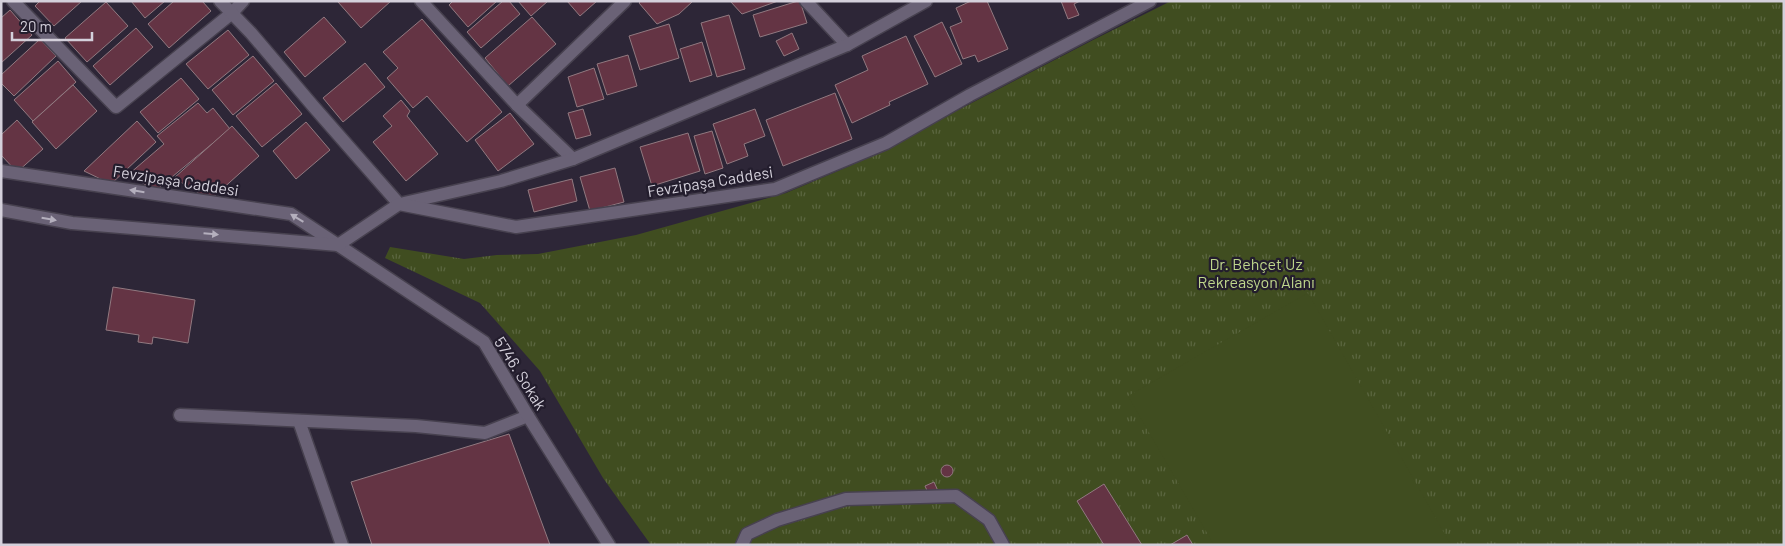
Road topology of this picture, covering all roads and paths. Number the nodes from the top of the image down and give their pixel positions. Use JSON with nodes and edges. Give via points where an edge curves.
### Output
{"nodes":[{"id":1,"x":13,"y":1,"type":"edge"},
{"id":2,"x":220,"y":1,"type":"edge"},
{"id":3,"x":243,"y":1,"type":"edge"},
{"id":4,"x":421,"y":1,"type":"edge"},
{"id":5,"x":806,"y":1,"type":"edge"},
{"id":6,"x":926,"y":1,"type":"edge"},
{"id":7,"x":1150,"y":1,"type":"edge"},
{"id":8,"x":618,"y":4,"type":"edge"},
{"id":9,"x":232,"y":13,"type":"junction"},
{"id":10,"x":847,"y":45,"type":"junction"},
{"id":11,"x":517,"y":105,"type":"junction"},
{"id":12,"x":573,"y":159,"type":"junction"},
{"id":13,"x":1,"y":171,"type":"edge"},
{"id":14,"x":399,"y":204,"type":"junction"},
{"id":15,"x":1,"y":210,"type":"edge"},
{"id":16,"x":338,"y":245,"type":"junction"},
{"id":17,"x":180,"y":415,"type":"dead end"},
{"id":18,"x":528,"y":416,"type":"junction"},
{"id":19,"x":299,"y":421,"type":"junction"},
{"id":20,"x":342,"y":545,"type":"edge"},
{"id":21,"x":609,"y":545,"type":"edge"},
{"id":22,"x":742,"y":545,"type":"edge"},
{"id":23,"x":1003,"y":545,"type":"edge"}],
"edges":[{"from":1,"to":9,"type":"street","via":[[116,107]]},
{"from":2,"to":9,"type":"street"},
{"from":3,"to":9,"type":"street"},
{"from":4,"to":11,"type":"street"},
{"from":5,"to":10,"type":"street"},
{"from":6,"to":10,"type":"street"},
{"from":7,"to":14,"type":"street","name":"Fevzipaşa Caddesi","via":[[970,95],[886,144],[775,189],[516,226]]},
{"from":8,"to":11,"type":"street"},
{"from":9,"to":14,"type":"street"},
{"from":10,"to":12,"type":"street"},
{"from":11,"to":12,"type":"street"},
{"from":12,"to":14,"type":"street"},
{"from":16,"to":13,"type":"street","name":"Fevzipaşa Caddesi","one_way":true,"via":[[291,214]]},
{"from":14,"to":16,"type":"street"},
{"from":15,"to":16,"type":"street","one_way":true,"via":[[72,223]]},
{"from":16,"to":18,"type":"street","name":"5746. Sokak","via":[[484,342]]},
{"from":17,"to":19,"type":"street"},
{"from":18,"to":19,"type":"street","via":[[485,433],[416,426]]},
{"from":18,"to":21,"type":"street","name":"5746. Sokak"},
{"from":19,"to":20,"type":"street"},
{"from":22,"to":23,"type":"street","via":[[747,534],[777,520],[846,499],[956,496],[989,520]]}]}
